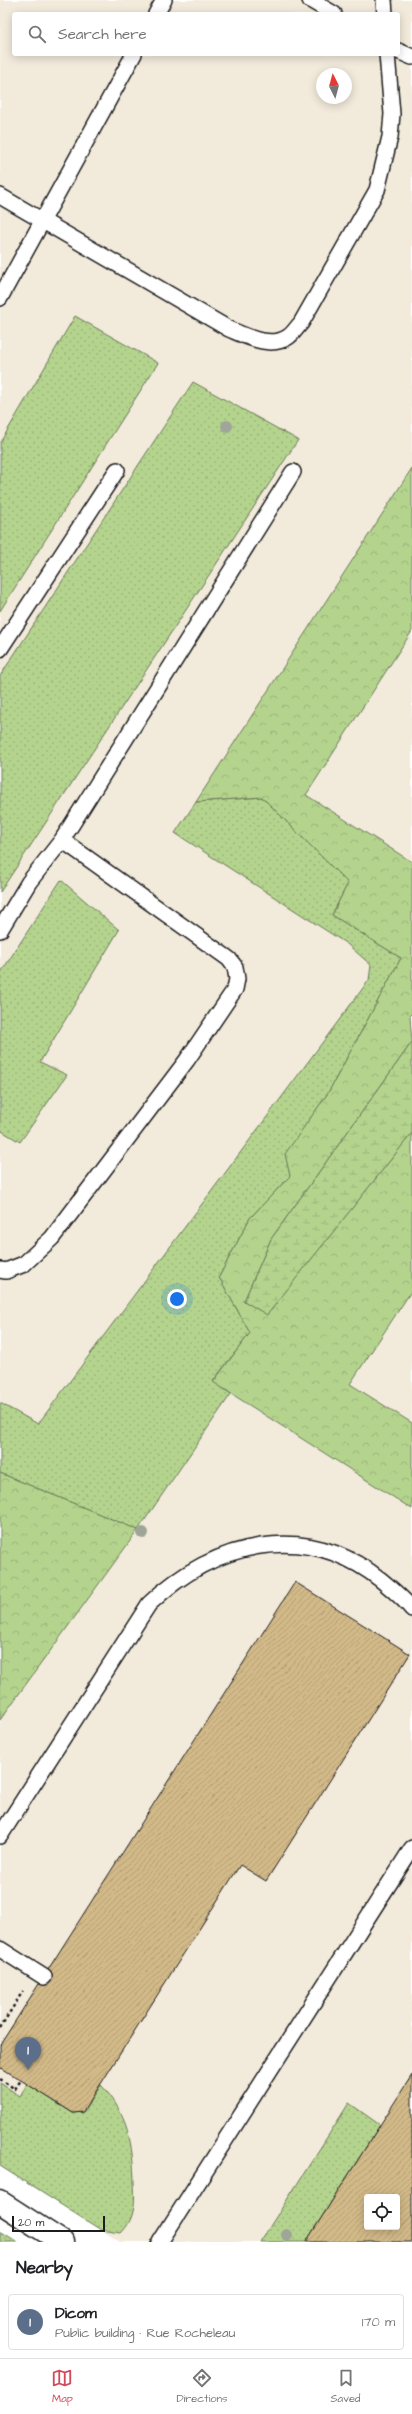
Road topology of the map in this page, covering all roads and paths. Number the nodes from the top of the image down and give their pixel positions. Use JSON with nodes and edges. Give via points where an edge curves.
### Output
{"nodes":[{"id":1,"x":164,"y":0,"type":"edge"},
{"id":2,"x":310,"y":0,"type":"edge"},
{"id":3,"x":384,"y":0,"type":"edge"},
{"id":4,"x":157,"y":12,"type":"edge"},
{"id":5,"x":331,"y":12,"type":"edge"},
{"id":6,"x":385,"y":12,"type":"edge"},
{"id":7,"x":400,"y":52,"type":"edge"},
{"id":8,"x":133,"y":56,"type":"edge"},
{"id":9,"x":388,"y":56,"type":"edge"},
{"id":10,"x":412,"y":58,"type":"edge"},
{"id":11,"x":0,"y":196,"type":"edge"},
{"id":12,"x":43,"y":221,"type":"junction"},
{"id":13,"x":0,"y":298,"type":"edge"},
{"id":14,"x":117,"y":470,"type":"dead end"},
{"id":15,"x":293,"y":472,"type":"dead end"},
{"id":16,"x":0,"y":649,"type":"edge"},
{"id":17,"x":62,"y":840,"type":"junction"},
{"id":18,"x":0,"y":930,"type":"edge"},
{"id":19,"x":0,"y":1270,"type":"edge"},
{"id":20,"x":412,"y":1609,"type":"edge"},
{"id":21,"x":0,"y":1836,"type":"edge"},
{"id":22,"x":412,"y":1848,"type":"edge"},
{"id":23,"x":0,"y":1949,"type":"edge"},
{"id":24,"x":39,"y":1974,"type":"joint"},
{"id":25,"x":0,"y":2028,"type":"edge"},
{"id":26,"x":0,"y":2079,"type":"edge"},
{"id":27,"x":21,"y":2080,"type":"dead end"},
{"id":28,"x":0,"y":2202,"type":"edge"},
{"id":29,"x":62,"y":2242,"type":"edge"},
{"id":30,"x":160,"y":2242,"type":"edge"}],
"edges":[{"from":1,"to":4,"type":"lane"},
{"from":2,"to":5,"type":"lane"},
{"from":3,"to":6,"type":"lane"},
{"from":7,"to":10,"type":"lane"},
{"from":8,"to":12,"type":"lane"},
{"from":9,"to":12,"type":"lane","via":[[392,114],[377,190],[301,323],[289,337],[274,342],[253,339],[229,329]]},
{"from":11,"to":12,"type":"lane"},
{"from":12,"to":13,"type":"lane"},
{"from":14,"to":16,"type":"lane"},
{"from":15,"to":17,"type":"lane"},
{"from":17,"to":18,"type":"lane","via":[[29,882]]},
{"from":17,"to":19,"type":"lane","via":[[229,959],[235,967],[237,979],[235,989],[187,1060],[52,1238],[24,1264],[6,1271]]},
{"from":20,"to":21,"type":"lane","via":[[405,1600],[367,1570],[344,1556],[315,1547],[287,1544],[259,1546],[224,1555],[207,1564],[167,1588],[149,1604]]},
{"from":22,"to":30,"type":"lane"},
{"from":23,"to":24,"type":"lane"},
{"from":24,"to":25,"type":"path"},
{"from":26,"to":27,"type":"path","via":[[15,2089]]},
{"from":28,"to":29,"type":"street"}]}
